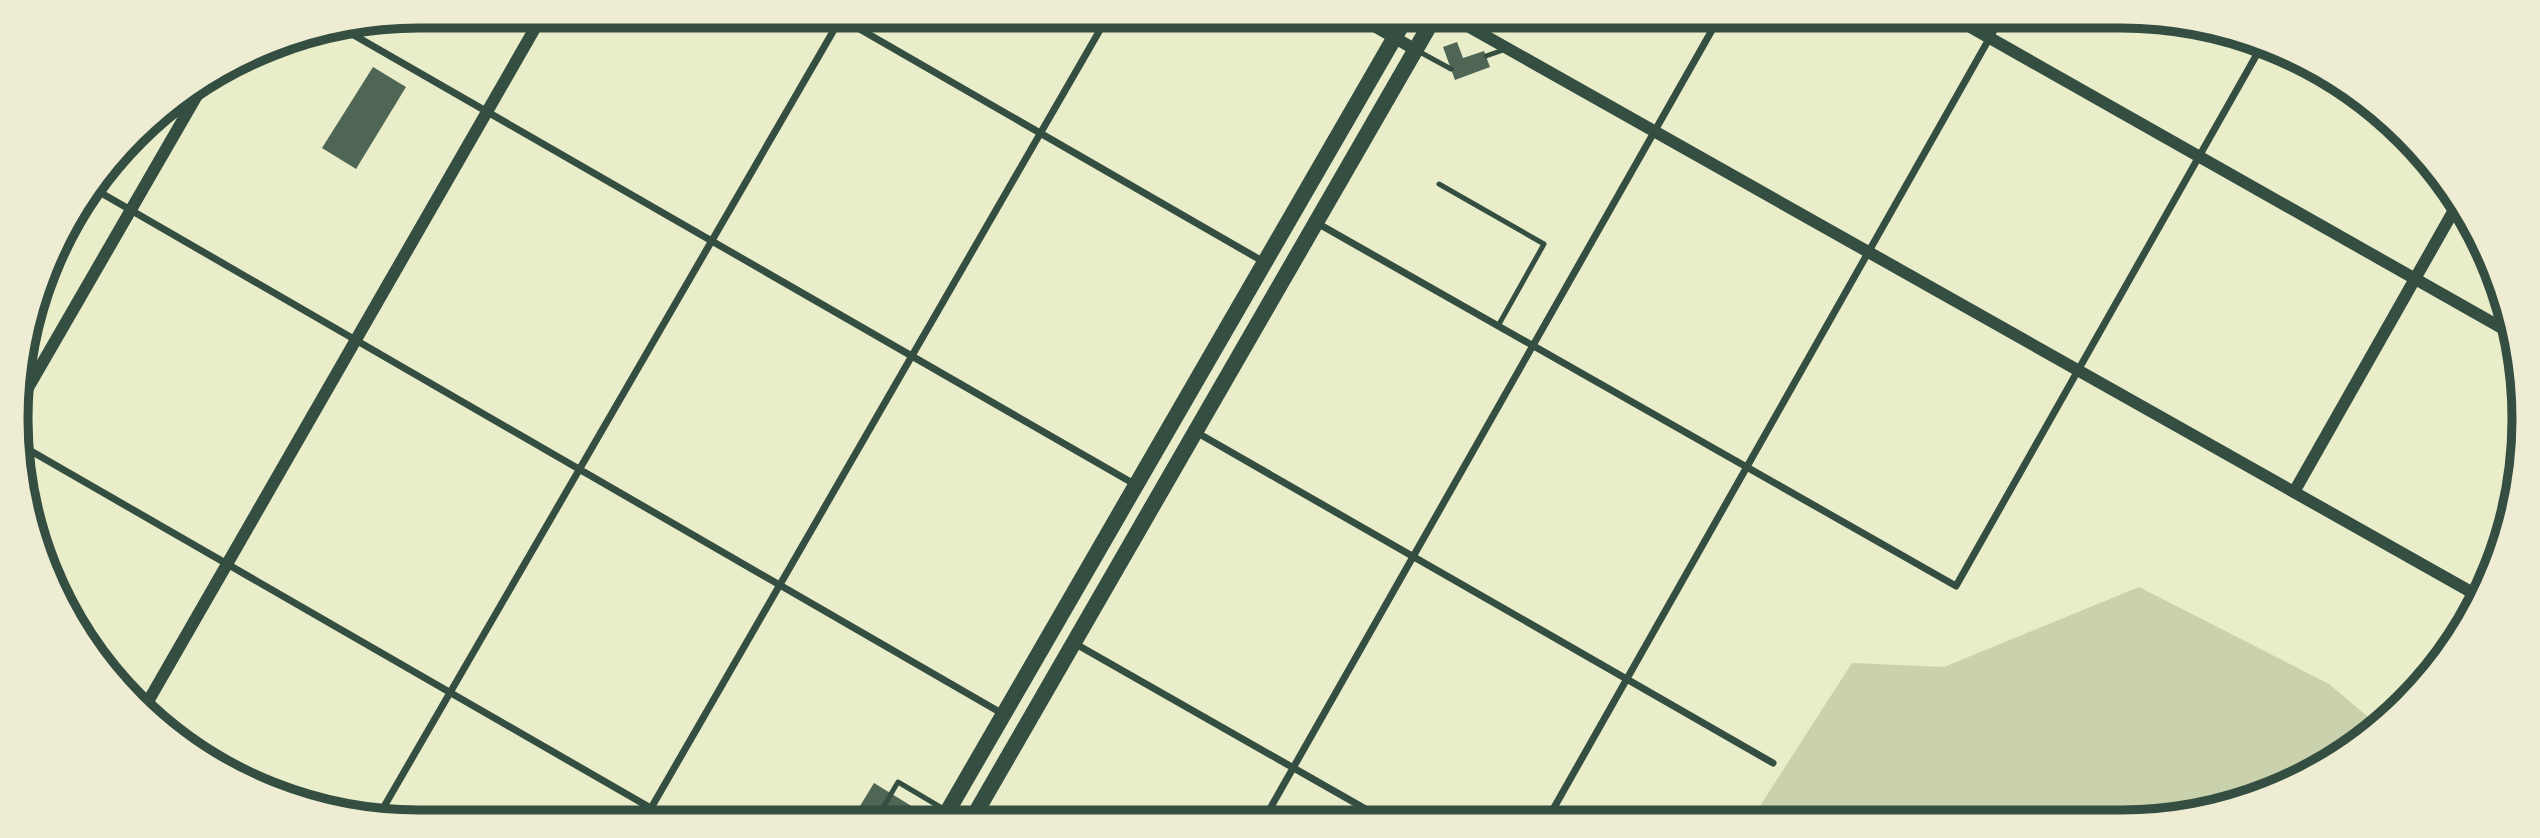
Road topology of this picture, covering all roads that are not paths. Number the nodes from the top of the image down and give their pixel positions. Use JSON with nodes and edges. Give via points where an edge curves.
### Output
{"nodes":[{"id":1,"x":535,"y":28,"type":"edge"},
{"id":2,"x":833,"y":28,"type":"edge"},
{"id":3,"x":861,"y":28,"type":"edge"},
{"id":4,"x":1101,"y":28,"type":"edge"},
{"id":5,"x":1378,"y":28,"type":"edge"},
{"id":6,"x":1400,"y":28,"type":"edge"},
{"id":7,"x":1428,"y":28,"type":"edge"},
{"id":8,"x":1472,"y":28,"type":"edge"},
{"id":9,"x":1713,"y":28,"type":"edge"},
{"id":10,"x":1973,"y":28,"type":"edge"},
{"id":11,"x":1995,"y":28,"type":"edge"},
{"id":12,"x":352,"y":34,"type":"edge"},
{"id":13,"x":1394,"y":37,"type":"junction"},
{"id":14,"x":1989,"y":37,"type":"junction"},
{"id":15,"x":1508,"y":48,"type":"junction"},
{"id":16,"x":1416,"y":50,"type":"junction"},
{"id":17,"x":2258,"y":53,"type":"edge"},
{"id":18,"x":1486,"y":56,"type":"dead end"},
{"id":19,"x":1451,"y":69,"type":"dead end"},
{"id":20,"x":193,"y":100,"type":"edge"},
{"id":21,"x":488,"y":112,"type":"junction"},
{"id":22,"x":1654,"y":131,"type":"junction"},
{"id":23,"x":1041,"y":133,"type":"junction"},
{"id":24,"x":2200,"y":156,"type":"junction"},
{"id":25,"x":1439,"y":184,"type":"dead end"},
{"id":26,"x":101,"y":193,"type":"edge"},
{"id":27,"x":131,"y":210,"type":"junction"},
{"id":28,"x":2453,"y":212,"type":"edge"},
{"id":29,"x":1316,"y":222,"type":"junction"},
{"id":30,"x":712,"y":241,"type":"junction"},
{"id":31,"x":1868,"y":252,"type":"junction"},
{"id":32,"x":1264,"y":262,"type":"junction"},
{"id":33,"x":2415,"y":279,"type":"junction"},
{"id":34,"x":1498,"y":326,"type":"junction"},
{"id":35,"x":2501,"y":327,"type":"edge"},
{"id":36,"x":356,"y":340,"type":"junction"},
{"id":37,"x":1533,"y":346,"type":"junction"},
{"id":38,"x":912,"y":356,"type":"junction"},
{"id":39,"x":2079,"y":370,"type":"junction"},
{"id":40,"x":30,"y":385,"type":"edge"},
{"id":41,"x":1195,"y":432,"type":"junction"},
{"id":42,"x":29,"y":450,"type":"edge"},
{"id":43,"x":1746,"y":467,"type":"junction"},
{"id":44,"x":580,"y":470,"type":"junction"},
{"id":45,"x":1136,"y":485,"type":"junction"},
{"id":46,"x":2294,"y":492,"type":"junction"},
{"id":47,"x":1413,"y":556,"type":"junction"},
{"id":48,"x":227,"y":564,"type":"junction"},
{"id":49,"x":780,"y":585,"type":"junction"},
{"id":50,"x":2472,"y":592,"type":"edge"},
{"id":51,"x":1074,"y":643,"type":"junction"},
{"id":52,"x":1627,"y":679,"type":"junction"},
{"id":53,"x":450,"y":692,"type":"junction"},
{"id":54,"x":149,"y":701,"type":"edge"},
{"id":55,"x":1003,"y":714,"type":"junction"},
{"id":56,"x":1773,"y":763,"type":"dead end"},
{"id":57,"x":1293,"y":768,"type":"junction"},
{"id":58,"x":383,"y":808,"type":"edge"},
{"id":59,"x":651,"y":808,"type":"junction"},
{"id":60,"x":654,"y":810,"type":"edge"},
{"id":61,"x":881,"y":810,"type":"edge"},
{"id":62,"x":936,"y":810,"type":"edge"},
{"id":63,"x":947,"y":810,"type":"edge"},
{"id":64,"x":977,"y":810,"type":"edge"},
{"id":65,"x":1269,"y":810,"type":"edge"},
{"id":66,"x":1367,"y":810,"type":"edge"},
{"id":67,"x":1553,"y":810,"type":"edge"}],
"edges":[{"from":1,"to":21,"type":"street"},
{"from":2,"to":30,"type":"street"},
{"from":3,"to":23,"type":"street"},
{"from":4,"to":23,"type":"street"},
{"from":5,"to":13,"type":"street"},
{"from":6,"to":13,"type":"main road"},
{"from":7,"to":16,"type":"main road"},
{"from":8,"to":15,"type":"street"},
{"from":9,"to":22,"type":"street"},
{"from":10,"to":14,"type":"street"},
{"from":11,"to":14,"type":"street"},
{"from":12,"to":21,"type":"street"},
{"from":13,"to":16,"type":"street"},
{"from":13,"to":32,"type":"main road"},
{"from":14,"to":24,"type":"street"},
{"from":14,"to":31,"type":"street"},
{"from":15,"to":18,"type":"lane"},
{"from":15,"to":22,"type":"street"},
{"from":16,"to":19,"type":"lane"},
{"from":16,"to":29,"type":"main road"},
{"from":17,"to":24,"type":"street"},
{"from":20,"to":27,"type":"street"},
{"from":21,"to":30,"type":"street"},
{"from":21,"to":36,"type":"street"},
{"from":22,"to":31,"type":"street"},
{"from":22,"to":37,"type":"street"},
{"from":23,"to":32,"type":"street"},
{"from":23,"to":38,"type":"street"},
{"from":24,"to":33,"type":"street"},
{"from":24,"to":39,"type":"street"},
{"from":25,"to":34,"type":"lane","via":[[1544,244]]},
{"from":26,"to":27,"type":"street"},
{"from":27,"to":36,"type":"street"},
{"from":27,"to":40,"type":"street"},
{"from":28,"to":33,"type":"street"},
{"from":29,"to":34,"type":"street"},
{"from":29,"to":41,"type":"main road"},
{"from":30,"to":38,"type":"street"},
{"from":30,"to":44,"type":"street"},
{"from":31,"to":39,"type":"street"},
{"from":31,"to":43,"type":"street"},
{"from":32,"to":45,"type":"main road"},
{"from":33,"to":35,"type":"street"},
{"from":33,"to":46,"type":"street"},
{"from":34,"to":37,"type":"street"},
{"from":36,"to":44,"type":"street"},
{"from":36,"to":48,"type":"street"},
{"from":37,"to":43,"type":"street"},
{"from":37,"to":47,"type":"street"},
{"from":38,"to":45,"type":"street"},
{"from":38,"to":49,"type":"street"},
{"from":39,"to":43,"type":"street","via":[[1956,586]]},
{"from":39,"to":46,"type":"street"},
{"from":41,"to":47,"type":"street"},
{"from":41,"to":51,"type":"main road"},
{"from":42,"to":48,"type":"street"},
{"from":43,"to":52,"type":"street"},
{"from":44,"to":49,"type":"street"},
{"from":44,"to":53,"type":"street"},
{"from":45,"to":55,"type":"main road"},
{"from":46,"to":50,"type":"street"},
{"from":47,"to":52,"type":"street"},
{"from":47,"to":57,"type":"street"},
{"from":48,"to":53,"type":"street"},
{"from":48,"to":54,"type":"street"},
{"from":49,"to":55,"type":"street"},
{"from":49,"to":59,"type":"street"},
{"from":51,"to":57,"type":"street"},
{"from":51,"to":64,"type":"main road"},
{"from":52,"to":56,"type":"street"},
{"from":52,"to":67,"type":"street"},
{"from":53,"to":58,"type":"street"},
{"from":53,"to":59,"type":"street"},
{"from":55,"to":63,"type":"main road"},
{"from":57,"to":65,"type":"street"},
{"from":57,"to":66,"type":"street"},
{"from":59,"to":60,"type":"street"},
{"from":61,"to":62,"type":"lane","via":[[898,782]]}]}
